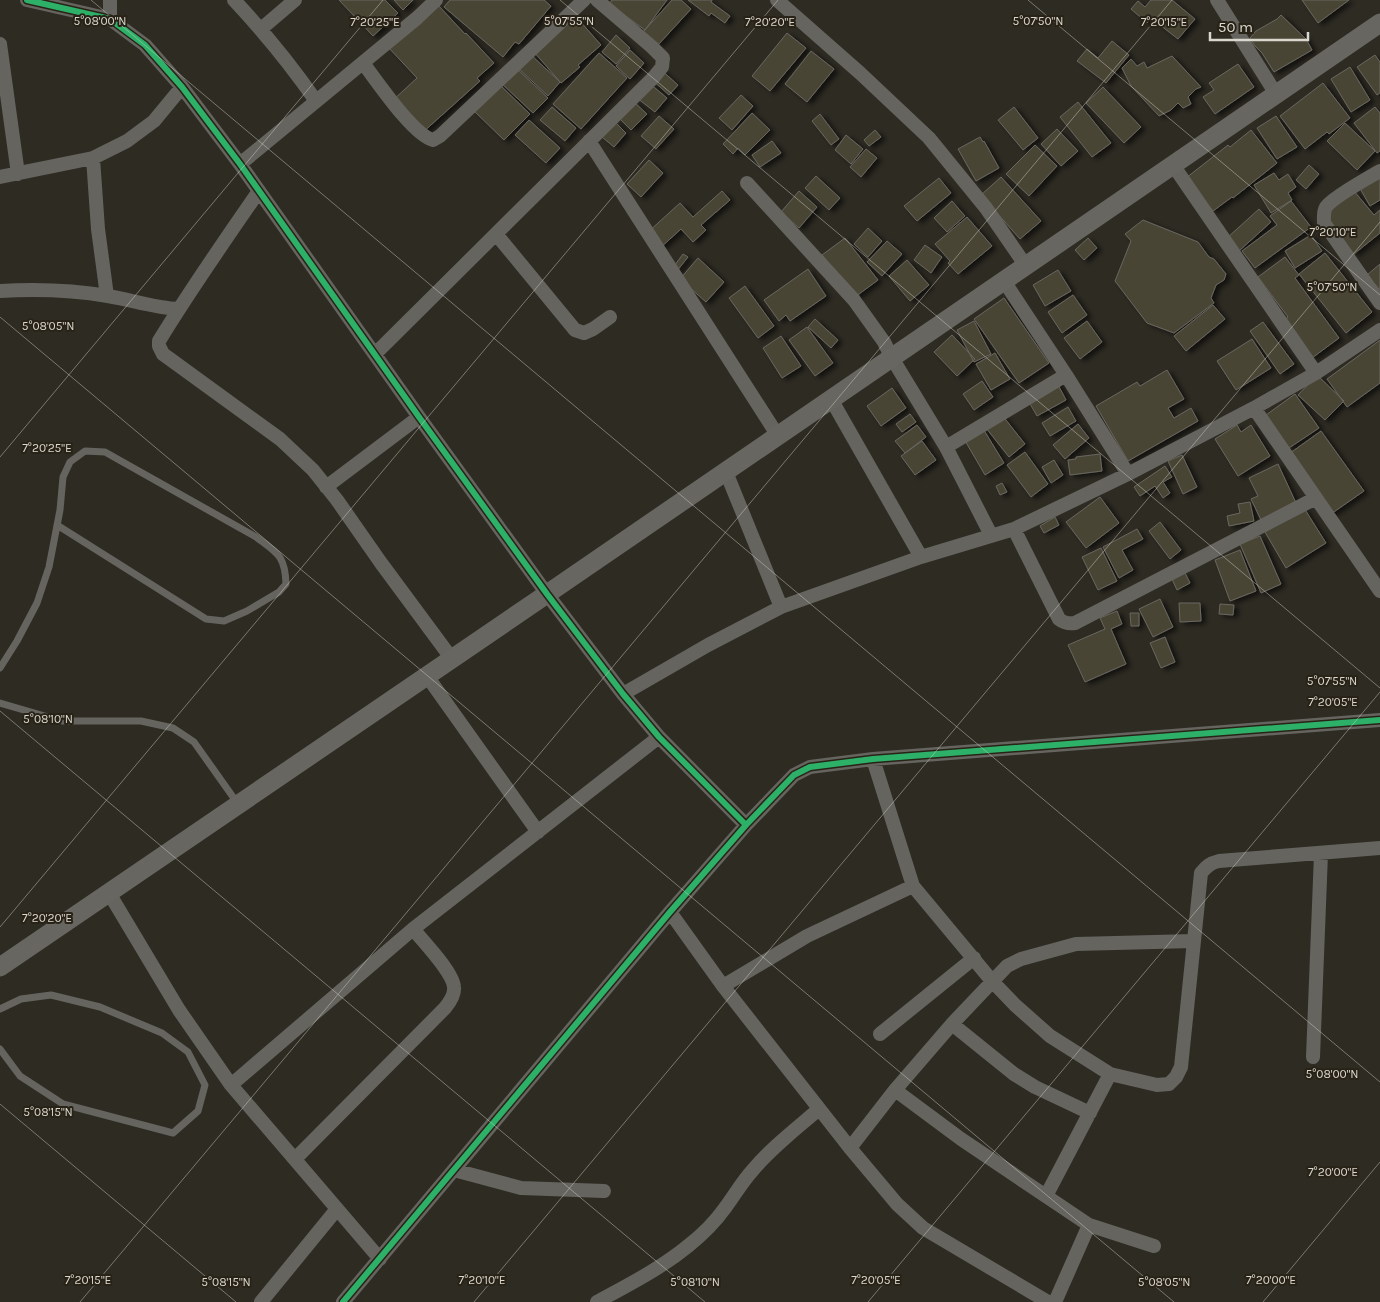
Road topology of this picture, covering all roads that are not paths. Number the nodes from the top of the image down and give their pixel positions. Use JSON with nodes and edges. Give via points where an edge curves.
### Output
{"nodes":[{"id":1,"x":27,"y":0,"type":"edge"},
{"id":2,"x":110,"y":0,"type":"edge"},
{"id":3,"x":234,"y":0,"type":"edge"},
{"id":4,"x":295,"y":0,"type":"edge"},
{"id":5,"x":436,"y":0,"type":"edge"},
{"id":6,"x":584,"y":0,"type":"edge"},
{"id":7,"x":597,"y":0,"type":"edge"},
{"id":8,"x":777,"y":0,"type":"edge"},
{"id":9,"x":1217,"y":0,"type":"edge"},
{"id":10,"x":110,"y":19,"type":"junction"},
{"id":11,"x":1380,"y":23,"type":"edge"},
{"id":12,"x":261,"y":29,"type":"junction"},
{"id":13,"x":0,"y":44,"type":"edge"},
{"id":14,"x":363,"y":62,"type":"junction"},
{"id":15,"x":182,"y":87,"type":"junction"},
{"id":16,"x":1276,"y":94,"type":"junction"},
{"id":17,"x":316,"y":101,"type":"junction"},
{"id":18,"x":588,"y":142,"type":"junction"},
{"id":19,"x":93,"y":158,"type":"junction"},
{"id":20,"x":240,"y":164,"type":"junction"},
{"id":21,"x":1172,"y":165,"type":"junction"},
{"id":22,"x":1380,"y":171,"type":"edge"},
{"id":23,"x":18,"y":174,"type":"junction"},
{"id":24,"x":0,"y":177,"type":"edge"},
{"id":25,"x":747,"y":183,"type":"dead end"},
{"id":26,"x":259,"y":191,"type":"junction"},
{"id":27,"x":496,"y":234,"type":"junction"},
{"id":28,"x":1026,"y":266,"type":"junction"},
{"id":29,"x":1004,"y":281,"type":"junction"},
{"id":30,"x":0,"y":291,"type":"edge"},
{"id":31,"x":107,"y":296,"type":"junction"},
{"id":32,"x":1380,"y":303,"type":"edge"},
{"id":33,"x":179,"y":308,"type":"junction"},
{"id":34,"x":610,"y":317,"type":"dead end"},
{"id":35,"x":1380,"y":330,"type":"edge"},
{"id":36,"x":375,"y":354,"type":"junction"},
{"id":37,"x":892,"y":358,"type":"junction"},
{"id":38,"x":1316,"y":373,"type":"junction"},
{"id":39,"x":1066,"y":375,"type":"junction"},
{"id":40,"x":831,"y":400,"type":"junction"},
{"id":41,"x":1254,"y":408,"type":"junction"},
{"id":42,"x":419,"y":417,"type":"junction"},
{"id":43,"x":778,"y":436,"type":"junction"},
{"id":44,"x":946,"y":447,"type":"junction"},
{"id":45,"x":726,"y":472,"type":"junction"},
{"id":46,"x":1128,"y":474,"type":"junction"},
{"id":47,"x":326,"y":487,"type":"junction"},
{"id":48,"x":1316,"y":498,"type":"junction"},
{"id":49,"x":57,"y":525,"type":"junction"},
{"id":50,"x":1014,"y":529,"type":"junction"},
{"id":51,"x":991,"y":535,"type":"junction"},
{"id":52,"x":921,"y":557,"type":"junction"},
{"id":53,"x":1380,"y":590,"type":"edge"},
{"id":54,"x":547,"y":594,"type":"junction"},
{"id":55,"x":781,"y":607,"type":"junction"},
{"id":56,"x":452,"y":659,"type":"junction"},
{"id":57,"x":0,"y":668,"type":"edge"},
{"id":58,"x":427,"y":676,"type":"junction"},
{"id":59,"x":623,"y":694,"type":"junction"},
{"id":60,"x":0,"y":703,"type":"edge"},
{"id":61,"x":1380,"y":720,"type":"edge"},
{"id":62,"x":659,"y":737,"type":"junction"},
{"id":63,"x":872,"y":759,"type":"junction"},
{"id":64,"x":238,"y":805,"type":"junction"},
{"id":65,"x":746,"y":826,"type":"junction"},
{"id":66,"x":538,"y":832,"type":"junction"},
{"id":67,"x":1380,"y":848,"type":"edge"},
{"id":68,"x":1321,"y":854,"type":"junction"},
{"id":69,"x":913,"y":886,"type":"junction"},
{"id":70,"x":109,"y":893,"type":"junction"},
{"id":71,"x":670,"y":912,"type":"junction"},
{"id":72,"x":413,"y":929,"type":"junction"},
{"id":73,"x":1193,"y":941,"type":"junction"},
{"id":74,"x":974,"y":958,"type":"junction"},
{"id":75,"x":0,"y":967,"type":"edge"},
{"id":76,"x":992,"y":981,"type":"junction"},
{"id":77,"x":723,"y":986,"type":"junction"},
{"id":78,"x":0,"y":1009,"type":"edge"},
{"id":79,"x":952,"y":1024,"type":"junction"},
{"id":80,"x":880,"y":1034,"type":"dead end"},
{"id":81,"x":0,"y":1049,"type":"edge"},
{"id":82,"x":1313,"y":1057,"type":"dead end"},
{"id":83,"x":1110,"y":1074,"type":"junction"},
{"id":84,"x":231,"y":1085,"type":"junction"},
{"id":85,"x":896,"y":1090,"type":"junction"},
{"id":86,"x":819,"y":1108,"type":"junction"},
{"id":87,"x":1090,"y":1113,"type":"junction"},
{"id":88,"x":850,"y":1148,"type":"junction"},
{"id":89,"x":295,"y":1159,"type":"junction"},
{"id":90,"x":454,"y":1170,"type":"junction"},
{"id":91,"x":604,"y":1191,"type":"dead end"},
{"id":92,"x":1046,"y":1196,"type":"junction"},
{"id":93,"x":337,"y":1209,"type":"junction"},
{"id":94,"x":1089,"y":1225,"type":"junction"},
{"id":95,"x":1154,"y":1246,"type":"dead end"},
{"id":96,"x":380,"y":1258,"type":"junction"},
{"id":97,"x":261,"y":1302,"type":"edge"},
{"id":98,"x":343,"y":1302,"type":"edge"},
{"id":99,"x":597,"y":1302,"type":"edge"},
{"id":100,"x":1048,"y":1302,"type":"edge"},
{"id":101,"x":1055,"y":1302,"type":"edge"}],
"edges":[{"from":1,"to":10,"type":"street"},
{"from":2,"to":10,"type":"street"},
{"from":3,"to":12,"type":"street"},
{"from":4,"to":12,"type":"street"},
{"from":5,"to":14,"type":"street"},
{"from":6,"to":14,"type":"street","via":[[433,140],[409,122]]},
{"from":7,"to":18,"type":"street","via":[[664,58],[654,77]]},
{"from":8,"to":28,"type":"street","via":[[929,138],[986,208]]},
{"from":9,"to":16,"type":"street"},
{"from":10,"to":15,"type":"street","via":[[146,45]]},
{"from":11,"to":16,"type":"main road"},
{"from":12,"to":17,"type":"street"},
{"from":13,"to":23,"type":"street"},
{"from":14,"to":17,"type":"street"},
{"from":15,"to":19,"type":"street","via":[[154,121],[127,141]]},
{"from":15,"to":20,"type":"street"},
{"from":16,"to":21,"type":"main road"},
{"from":17,"to":20,"type":"street"},
{"from":18,"to":27,"type":"street"},
{"from":18,"to":43,"type":"street"},
{"from":19,"to":23,"type":"street"},
{"from":19,"to":31,"type":"street"},
{"from":20,"to":26,"type":"street"},
{"from":21,"to":28,"type":"main road"},
{"from":21,"to":38,"type":"street"},
{"from":22,"to":32,"type":"street","via":[[1335,199],[1323,215],[1324,223]]},
{"from":23,"to":24,"type":"street"},
{"from":25,"to":37,"type":"street","via":[[854,300]]},
{"from":26,"to":33,"type":"street"},
{"from":26,"to":36,"type":"street"},
{"from":27,"to":34,"type":"street","via":[[575,330],[584,333]]},
{"from":27,"to":36,"type":"street"},
{"from":28,"to":29,"type":"main road"},
{"from":29,"to":37,"type":"main road"},
{"from":29,"to":39,"type":"street"},
{"from":30,"to":31,"type":"street"},
{"from":31,"to":33,"type":"street"},
{"from":33,"to":47,"type":"street","via":[[160,341],[163,354],[280,439]]},
{"from":35,"to":38,"type":"street"},
{"from":36,"to":42,"type":"street"},
{"from":37,"to":40,"type":"main road"},
{"from":37,"to":44,"type":"street"},
{"from":38,"to":41,"type":"street"},
{"from":39,"to":44,"type":"street"},
{"from":39,"to":46,"type":"street"},
{"from":40,"to":43,"type":"main road"},
{"from":40,"to":52,"type":"street"},
{"from":41,"to":46,"type":"street"},
{"from":41,"to":48,"type":"street"},
{"from":42,"to":47,"type":"street"},
{"from":42,"to":54,"type":"street"},
{"from":43,"to":45,"type":"main road"},
{"from":44,"to":51,"type":"street"},
{"from":45,"to":54,"type":"main road"},
{"from":45,"to":55,"type":"street"},
{"from":46,"to":50,"type":"street"},
{"from":47,"to":56,"type":"street"},
{"from":48,"to":50,"type":"street","via":[[1070,624],[1059,618]]},
{"from":48,"to":53,"type":"street"},
{"from":49,"to":49,"type":"lane","via":[[63,477],[70,462],[85,451],[104,452],[256,537],[278,555],[285,568],[286,584],[248,611],[224,621],[206,618]]},
{"from":49,"to":57,"type":"lane","via":[[49,567],[37,603]]},
{"from":50,"to":51,"type":"street"},
{"from":51,"to":52,"type":"street"},
{"from":52,"to":55,"type":"street"},
{"from":54,"to":56,"type":"main road"},
{"from":54,"to":59,"type":"street"},
{"from":55,"to":59,"type":"street"},
{"from":56,"to":58,"type":"main road"},
{"from":58,"to":64,"type":"main road"},
{"from":58,"to":66,"type":"street"},
{"from":59,"to":62,"type":"street"},
{"from":60,"to":64,"type":"lane","via":[[62,721],[141,721],[173,728],[194,742]]},
{"from":61,"to":63,"type":"street"},
{"from":62,"to":65,"type":"street"},
{"from":62,"to":66,"type":"street"},
{"from":63,"to":65,"type":"street","via":[[810,767],[794,774]]},
{"from":63,"to":69,"type":"street"},
{"from":64,"to":70,"type":"main road"},
{"from":65,"to":71,"type":"street"},
{"from":66,"to":72,"type":"street"},
{"from":67,"to":68,"type":"street"},
{"from":68,"to":73,"type":"street","via":[[1219,861],[1206,867],[1201,873]]},
{"from":68,"to":82,"type":"street"},
{"from":69,"to":74,"type":"street"},
{"from":69,"to":77,"type":"street","via":[[808,936]]},
{"from":70,"to":75,"type":"main road"},
{"from":70,"to":84,"type":"street","via":[[179,1010]]},
{"from":71,"to":77,"type":"street"},
{"from":71,"to":90,"type":"street"},
{"from":72,"to":84,"type":"street"},
{"from":72,"to":89,"type":"street","via":[[453,981],[452,998]]},
{"from":73,"to":76,"type":"street","via":[[1076,944],[1021,959],[1007,966]]},
{"from":73,"to":83,"type":"street","via":[[1181,1067],[1176,1078],[1169,1084],[1157,1085]]},
{"from":74,"to":76,"type":"street"},
{"from":74,"to":80,"type":"street"},
{"from":76,"to":79,"type":"street"},
{"from":76,"to":83,"type":"street","via":[[1050,1036]]},
{"from":77,"to":86,"type":"street"},
{"from":78,"to":81,"type":"lane","via":[[21,999],[52,995],[100,1007],[162,1033],[188,1052],[205,1085],[198,1111],[173,1133],[63,1104],[20,1076]]},
{"from":79,"to":85,"type":"street"},
{"from":79,"to":87,"type":"street","via":[[1014,1074]]},
{"from":83,"to":87,"type":"street"},
{"from":84,"to":89,"type":"street"},
{"from":85,"to":88,"type":"street"},
{"from":85,"to":92,"type":"street","via":[[961,1139]]},
{"from":86,"to":88,"type":"street"},
{"from":86,"to":99,"type":"street","via":[[767,1154],[724,1210],[689,1246],[666,1263]]},
{"from":87,"to":92,"type":"street"},
{"from":88,"to":100,"type":"street","via":[[923,1228]]},
{"from":89,"to":93,"type":"street"},
{"from":90,"to":91,"type":"street","via":[[521,1188]]},
{"from":90,"to":96,"type":"street"},
{"from":92,"to":94,"type":"street"},
{"from":93,"to":96,"type":"street"},
{"from":93,"to":97,"type":"street"},
{"from":94,"to":95,"type":"street"},
{"from":94,"to":101,"type":"street"},
{"from":96,"to":98,"type":"street"}]}
